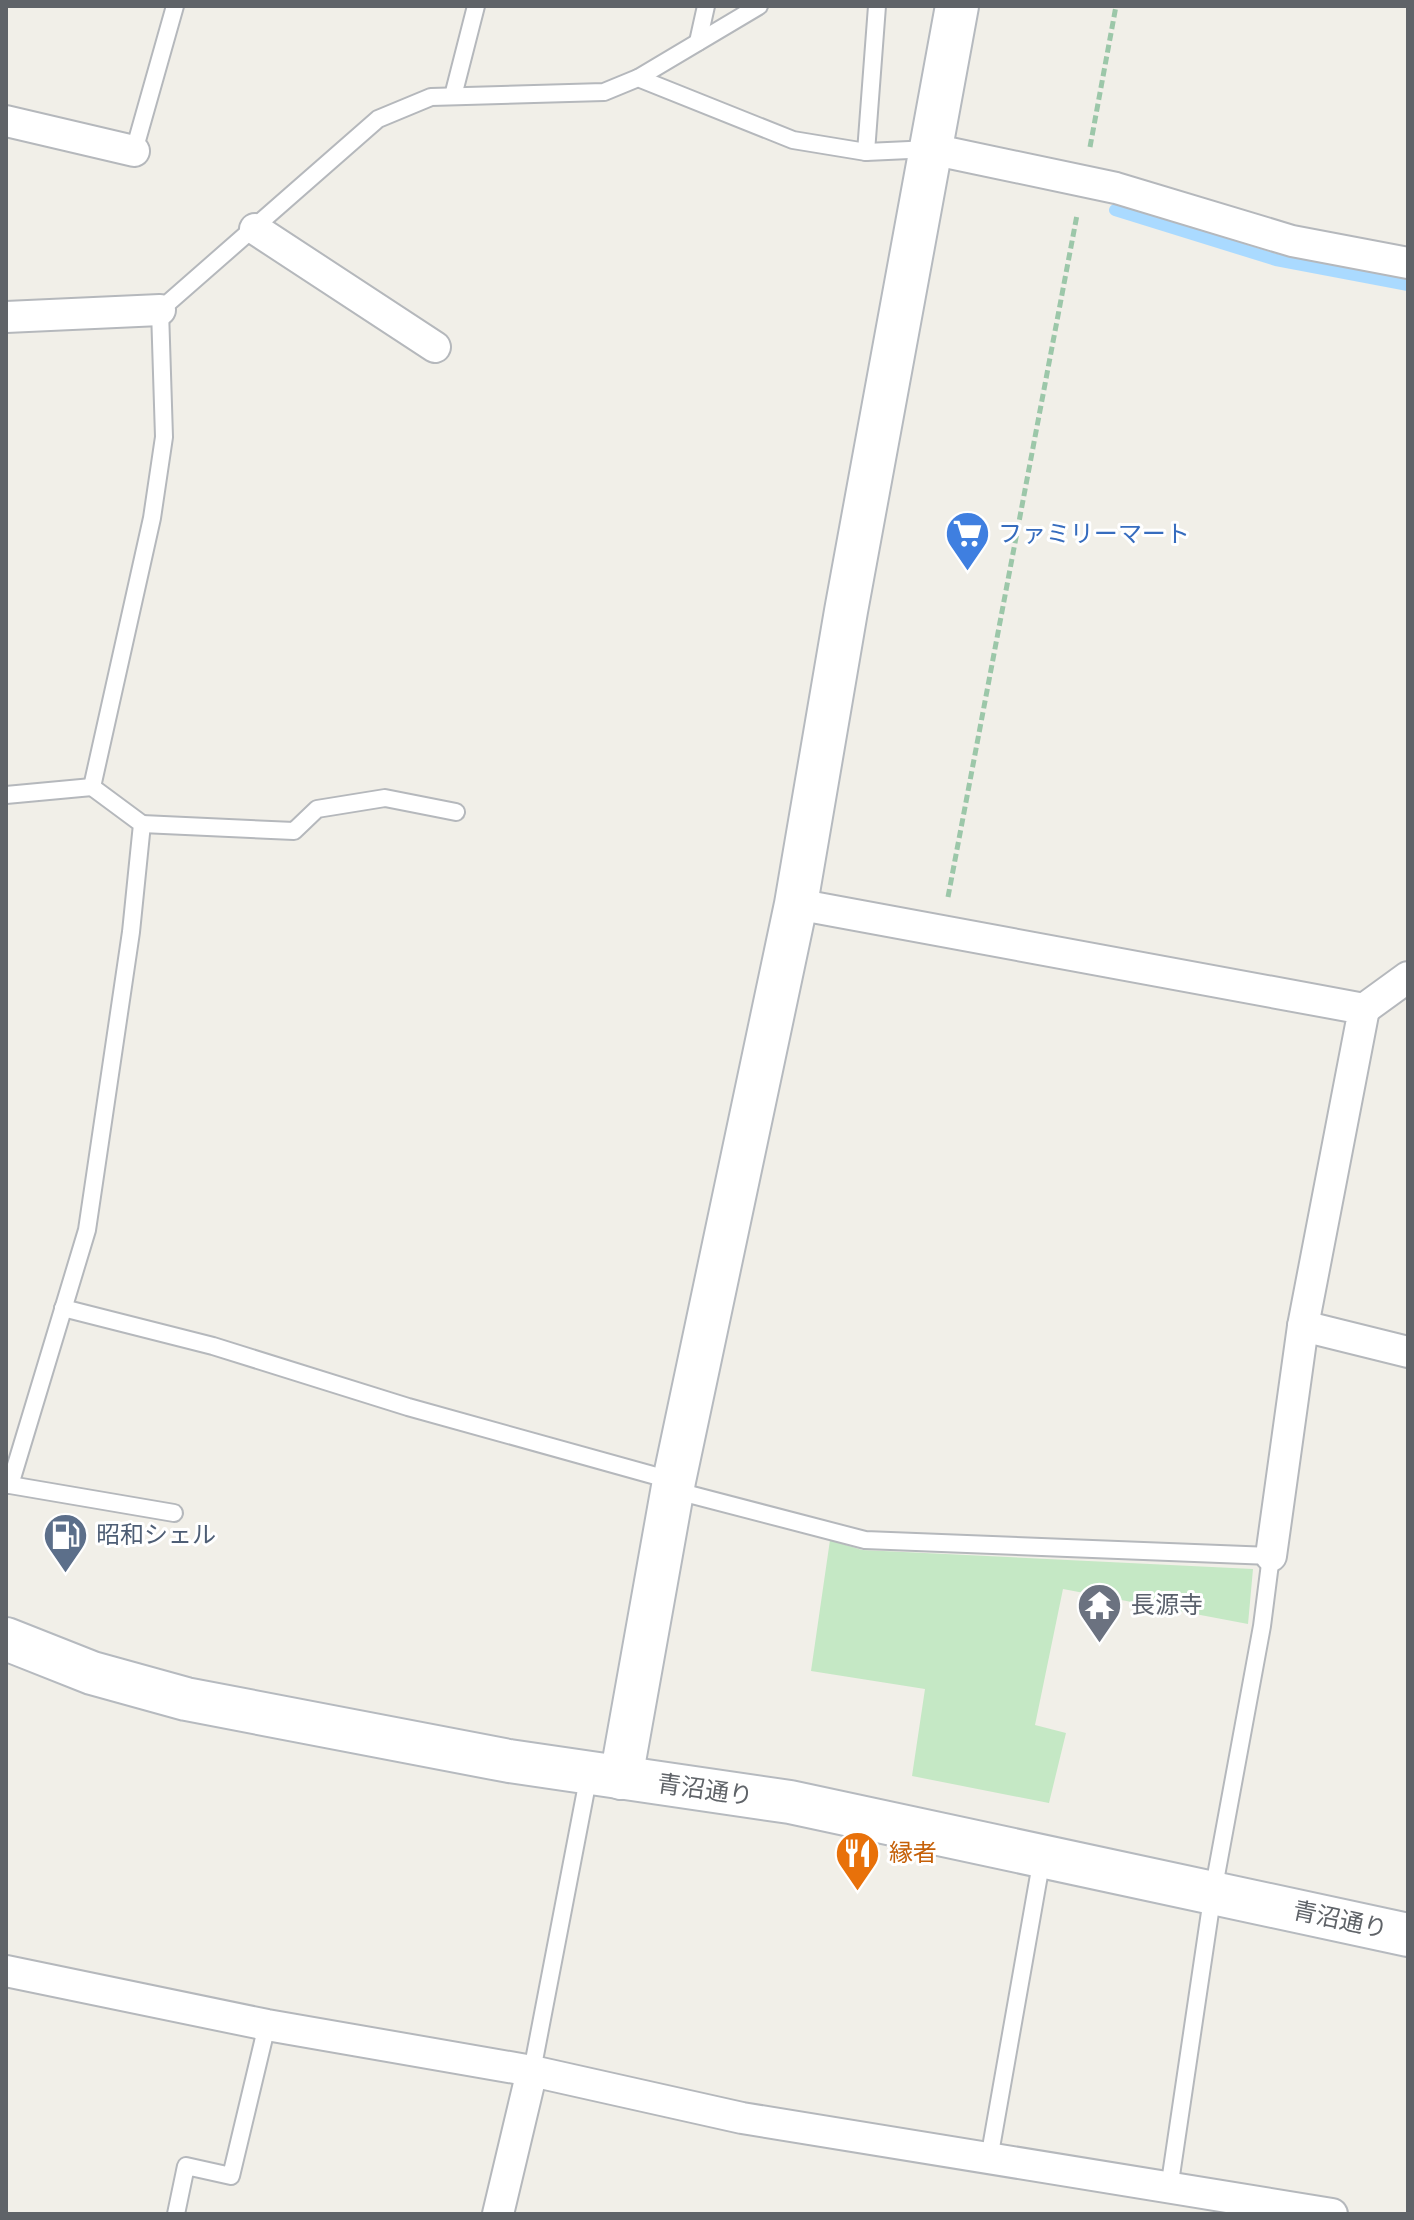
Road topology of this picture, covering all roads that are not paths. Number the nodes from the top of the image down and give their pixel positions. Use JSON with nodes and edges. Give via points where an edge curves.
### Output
{"nodes":[{"id":1,"x":175,"y":6,"type":"edge"},
{"id":2,"x":476,"y":6,"type":"edge"},
{"id":3,"x":706,"y":6,"type":"edge"},
{"id":4,"x":759,"y":6,"type":"edge"},
{"id":5,"x":877,"y":6,"type":"edge"},
{"id":6,"x":957,"y":6,"type":"edge"},
{"id":7,"x":698,"y":42,"type":"junction"},
{"id":8,"x":638,"y":78,"type":"junction"},
{"id":9,"x":453,"y":96,"type":"junction"},
{"id":10,"x":6,"y":121,"type":"edge"},
{"id":11,"x":931,"y":149,"type":"junction"},
{"id":12,"x":134,"y":151,"type":"joint"},
{"id":13,"x":866,"y":152,"type":"junction"},
{"id":14,"x":255,"y":229,"type":"junction"},
{"id":15,"x":1408,"y":263,"type":"edge"},
{"id":16,"x":160,"y":310,"type":"junction"},
{"id":17,"x":6,"y":317,"type":"edge"},
{"id":18,"x":435,"y":347,"type":"dead end"},
{"id":19,"x":92,"y":787,"type":"junction"},
{"id":20,"x":6,"y":795,"type":"edge"},
{"id":21,"x":456,"y":812,"type":"dead end"},
{"id":22,"x":142,"y":824,"type":"junction"},
{"id":23,"x":796,"y":904,"type":"junction"},
{"id":24,"x":1408,"y":977,"type":"edge"},
{"id":25,"x":1364,"y":1009,"type":"junction"},
{"id":26,"x":63,"y":1308,"type":"junction"},
{"id":27,"x":1303,"y":1326,"type":"junction"},
{"id":28,"x":1408,"y":1352,"type":"edge"},
{"id":29,"x":8,"y":1485,"type":"edge"},
{"id":30,"x":674,"y":1486,"type":"junction"},
{"id":31,"x":174,"y":1513,"type":"dead end"},
{"id":32,"x":1271,"y":1556,"type":"junction"},
{"id":33,"x":6,"y":1639,"type":"edge"},
{"id":34,"x":605,"y":1775,"type":"junction"},
{"id":35,"x":1043,"y":1857,"type":"junction"},
{"id":36,"x":1213,"y":1892,"type":"junction"},
{"id":37,"x":1408,"y":1935,"type":"edge"},
{"id":38,"x":6,"y":1971,"type":"edge"},
{"id":39,"x":267,"y":2025,"type":"junction"},
{"id":40,"x":532,"y":2071,"type":"junction"},
{"id":41,"x":989,"y":2159,"type":"junction"},
{"id":42,"x":1167,"y":2202,"type":"edge"},
{"id":43,"x":176,"y":2214,"type":"edge"},
{"id":44,"x":498,"y":2214,"type":"edge"},
{"id":45,"x":1332,"y":2214,"type":"edge"}],
"edges":[{"from":1,"to":12,"type":"lane"},
{"from":2,"to":9,"type":"lane"},
{"from":3,"to":7,"type":"lane"},
{"from":4,"to":7,"type":"lane"},
{"from":5,"to":13,"type":"lane"},
{"from":6,"to":11,"type":"street"},
{"from":7,"to":8,"type":"lane"},
{"from":8,"to":9,"type":"lane","via":[[604,92]]},
{"from":8,"to":13,"type":"lane","via":[[793,140]]},
{"from":9,"to":14,"type":"lane","via":[[431,97],[378,119]]},
{"from":10,"to":12,"type":"street"},
{"from":11,"to":13,"type":"lane"},
{"from":11,"to":15,"type":"street","via":[[1084,181],[1292,241]]},
{"from":11,"to":23,"type":"street"},
{"from":14,"to":16,"type":"lane"},
{"from":14,"to":18,"type":"street"},
{"from":16,"to":17,"type":"street"},
{"from":16,"to":19,"type":"lane","via":[[164,437],[152,518]]},
{"from":19,"to":20,"type":"lane"},
{"from":19,"to":22,"type":"lane"},
{"from":21,"to":22,"type":"lane","via":[[385,798],[317,809],[294,831]]},
{"from":22,"to":26,"type":"lane","via":[[87,1230]]},
{"from":23,"to":25,"type":"street"},
{"from":23,"to":30,"type":"street"},
{"from":24,"to":25,"type":"street"},
{"from":25,"to":27,"type":"street"},
{"from":26,"to":29,"type":"lane"},
{"from":26,"to":30,"type":"lane","via":[[213,1346]]},
{"from":27,"to":28,"type":"street"},
{"from":27,"to":32,"type":"street"},
{"from":29,"to":31,"type":"lane"},
{"from":30,"to":32,"type":"lane","via":[[865,1540]]},
{"from":30,"to":34,"type":"street"},
{"from":32,"to":36,"type":"lane"},
{"from":33,"to":34,"type":"street","name":"青沼通り","via":[[92,1673],[186,1699]]},
{"from":34,"to":35,"type":"street","name":"青沼通り","via":[[790,1802]]},
{"from":34,"to":40,"type":"lane"},
{"from":35,"to":36,"type":"street","name":"青沼通り"},
{"from":35,"to":41,"type":"lane"},
{"from":36,"to":37,"type":"street","name":"青沼通り"},
{"from":36,"to":42,"type":"lane"},
{"from":38,"to":39,"type":"street"},
{"from":39,"to":40,"type":"street"},
{"from":39,"to":43,"type":"lane","via":[[231,2176],[186,2166]]},
{"from":40,"to":41,"type":"street","via":[[742,2118]]},
{"from":40,"to":44,"type":"street"},
{"from":41,"to":42,"type":"street"},
{"from":42,"to":45,"type":"street"}]}
